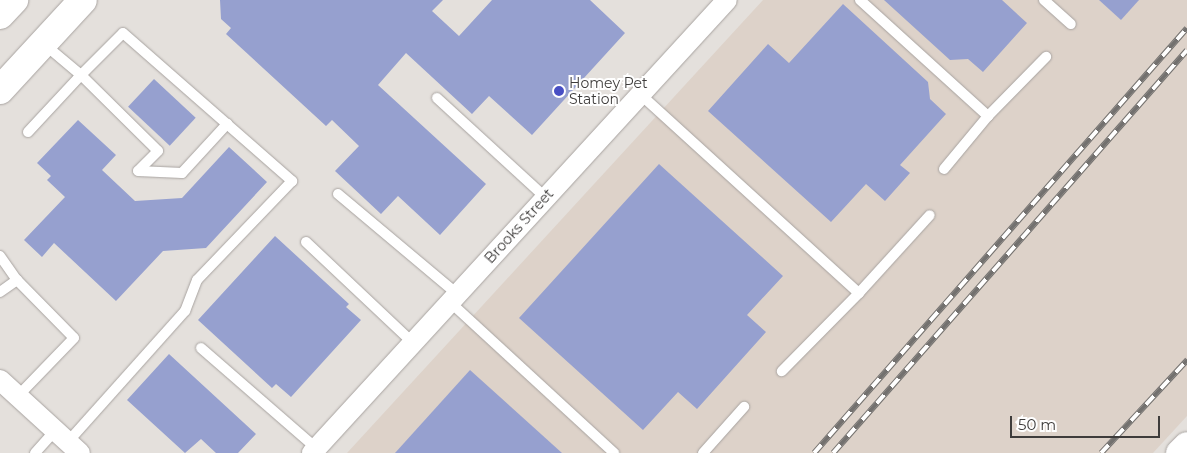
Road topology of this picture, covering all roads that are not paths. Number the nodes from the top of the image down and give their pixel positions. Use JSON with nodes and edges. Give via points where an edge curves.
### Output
{"nodes":[{"id":1,"x":83,"y":0,"type":"edge"},
{"id":2,"x":727,"y":0,"type":"edge"},
{"id":3,"x":860,"y":0,"type":"edge"},
{"id":4,"x":1044,"y":0,"type":"edge"},
{"id":5,"x":1071,"y":24,"type":"dead end"},
{"id":6,"x":43,"y":44,"type":"junction"},
{"id":7,"x":1046,"y":57,"type":"dead end"},
{"id":8,"x":81,"y":75,"type":"junction"},
{"id":9,"x":0,"y":90,"type":"edge"},
{"id":10,"x":640,"y":94,"type":"junction"},
{"id":11,"x":438,"y":98,"type":"dead end"},
{"id":12,"x":988,"y":116,"type":"junction"},
{"id":13,"x":227,"y":124,"type":"junction"},
{"id":14,"x":28,"y":132,"type":"dead end"},
{"id":15,"x":944,"y":169,"type":"dead end"},
{"id":16,"x":338,"y":194,"type":"dead end"},
{"id":17,"x":545,"y":198,"type":"junction"},
{"id":18,"x":930,"y":214,"type":"dead end"},
{"id":19,"x":306,"y":242,"type":"dead end"},
{"id":20,"x":0,"y":256,"type":"edge"},
{"id":21,"x":17,"y":280,"type":"junction"},
{"id":22,"x":0,"y":292,"type":"edge"},
{"id":23,"x":859,"y":293,"type":"junction"},
{"id":24,"x":454,"y":298,"type":"junction"},
{"id":25,"x":413,"y":343,"type":"junction"},
{"id":26,"x":201,"y":348,"type":"dead end"},
{"id":27,"x":782,"y":371,"type":"dead end"},
{"id":28,"x":0,"y":380,"type":"edge"},
{"id":29,"x":18,"y":396,"type":"junction"},
{"id":30,"x":744,"y":407,"type":"dead end"},
{"id":31,"x":68,"y":442,"type":"edge"},
{"id":32,"x":1187,"y":445,"type":"edge"},
{"id":33,"x":314,"y":450,"type":"edge"},
{"id":34,"x":35,"y":453,"type":"edge"},
{"id":35,"x":614,"y":453,"type":"edge"},
{"id":36,"x":703,"y":453,"type":"edge"},
{"id":37,"x":1179,"y":453,"type":"edge"}],
"edges":[{"from":1,"to":6,"type":"main road"},
{"from":2,"to":10,"type":"street","name":"Brooks Street"},
{"from":3,"to":12,"type":"lane"},
{"from":4,"to":5,"type":"lane"},
{"from":6,"to":8,"type":"lane"},
{"from":6,"to":9,"type":"main road"},
{"from":7,"to":12,"type":"lane"},
{"from":8,"to":13,"type":"lane","via":[[123,33]]},
{"from":8,"to":13,"type":"lane","via":[[158,151],[138,171],[182,173]]},
{"from":8,"to":14,"type":"lane"},
{"from":10,"to":17,"type":"street","name":"Brooks Street"},
{"from":10,"to":23,"type":"lane"},
{"from":11,"to":17,"type":"lane"},
{"from":12,"to":15,"type":"lane"},
{"from":13,"to":31,"type":"lane","via":[[292,181],[197,280],[185,311]]},
{"from":16,"to":24,"type":"lane"},
{"from":17,"to":24,"type":"street","name":"Brooks Street"},
{"from":18,"to":23,"type":"lane"},
{"from":19,"to":25,"type":"lane"},
{"from":20,"to":21,"type":"lane"},
{"from":21,"to":22,"type":"lane"},
{"from":21,"to":29,"type":"lane","via":[[74,338]]},
{"from":23,"to":27,"type":"lane"},
{"from":24,"to":25,"type":"street","name":"Brooks Street"},
{"from":24,"to":35,"type":"lane"},
{"from":25,"to":33,"type":"street","name":"Brooks Street"},
{"from":26,"to":33,"type":"lane"},
{"from":28,"to":29,"type":"street"},
{"from":29,"to":31,"type":"street"},
{"from":30,"to":36,"type":"lane"},
{"from":31,"to":34,"type":"lane"},
{"from":32,"to":37,"type":"street"}]}
